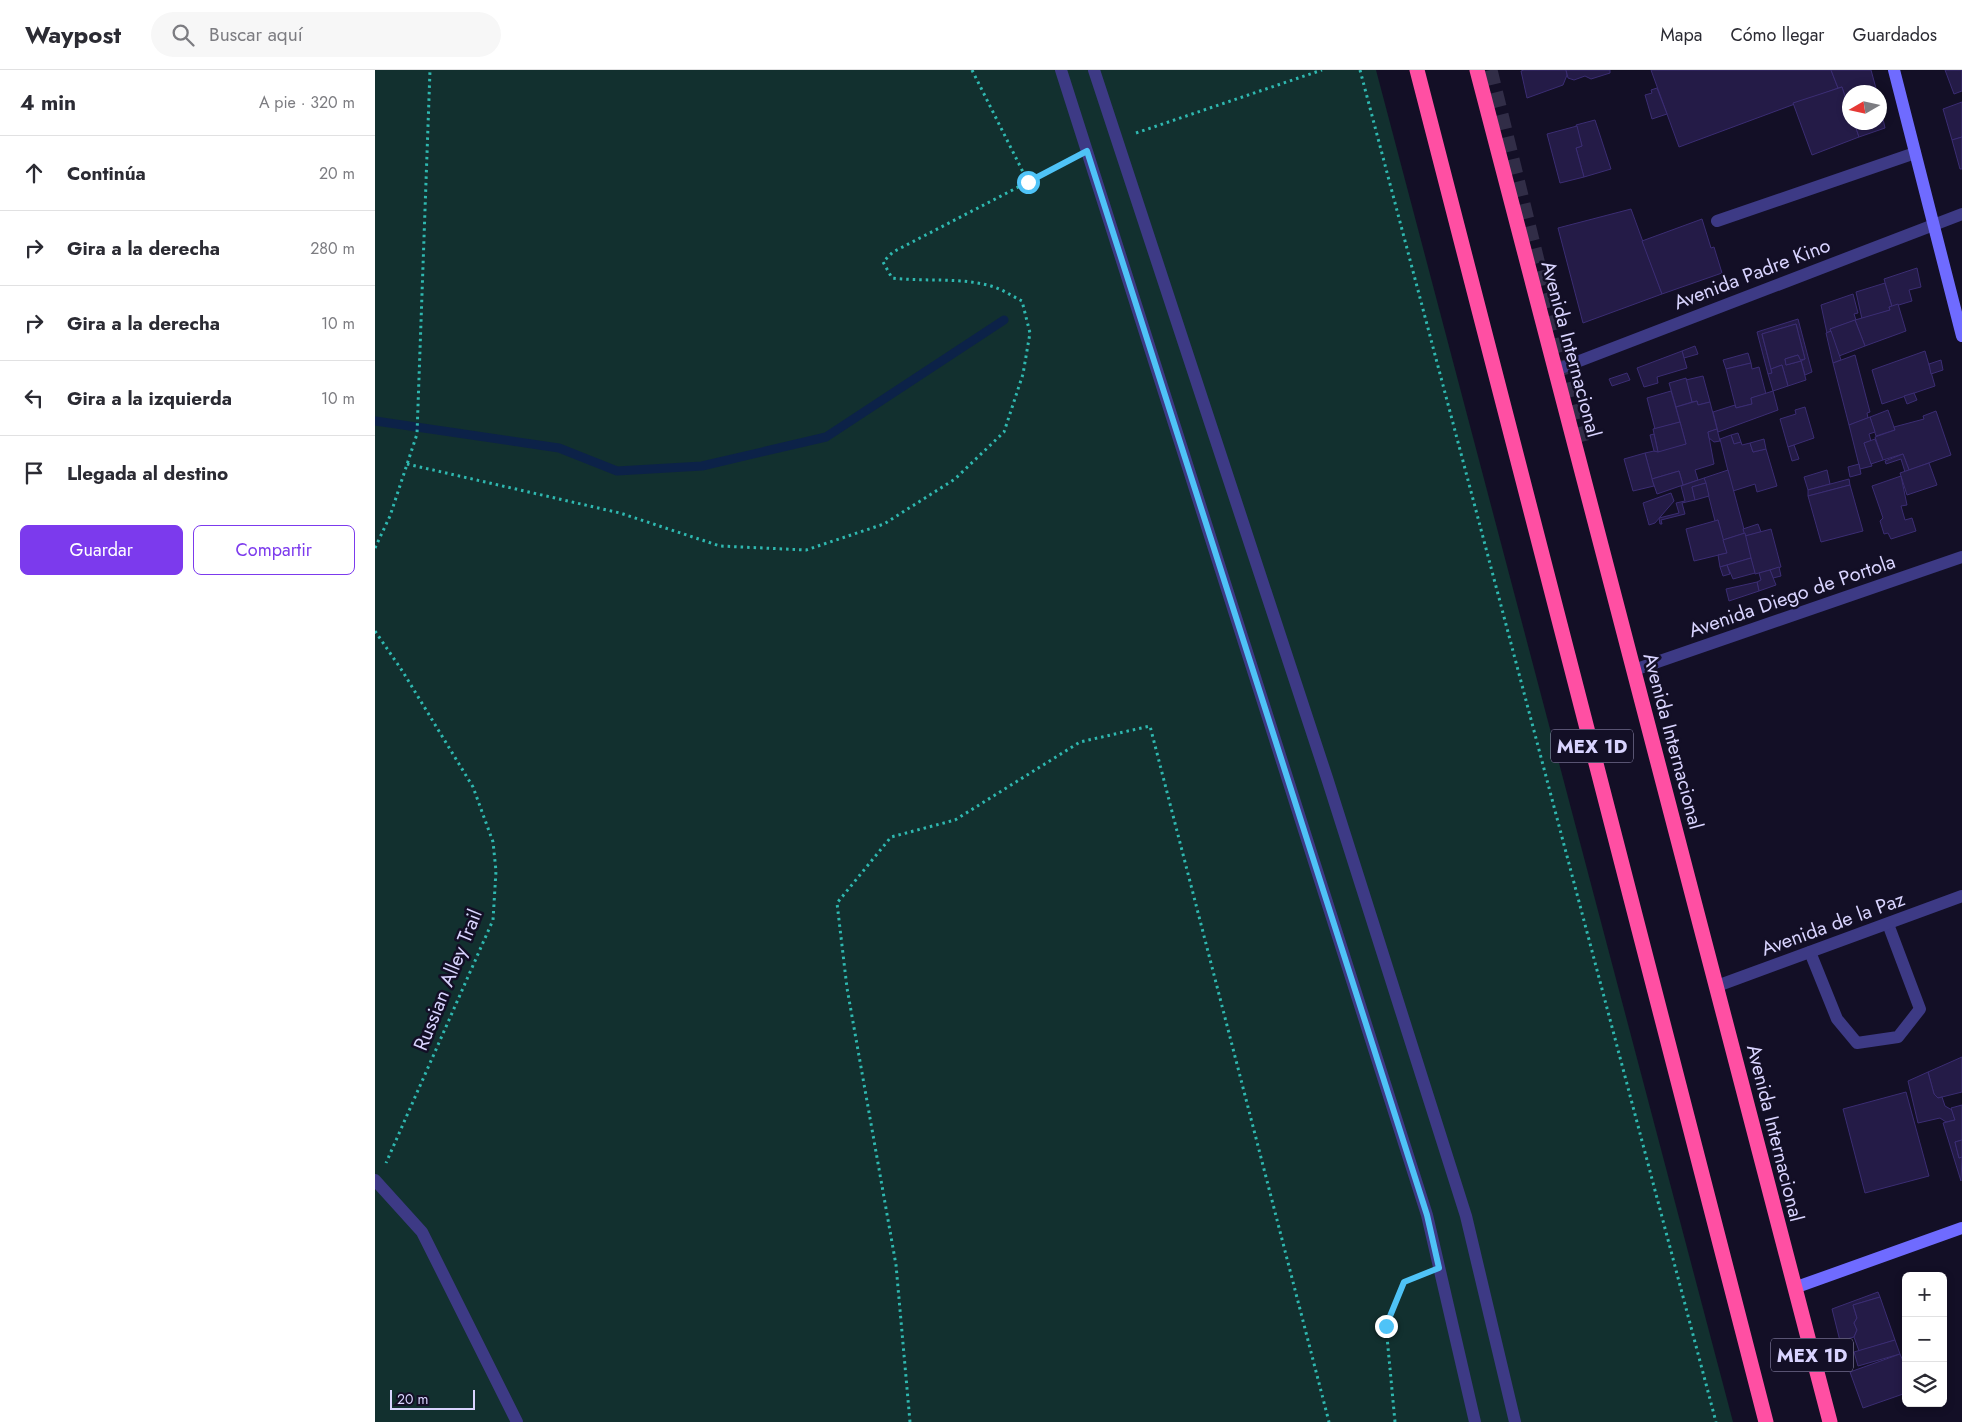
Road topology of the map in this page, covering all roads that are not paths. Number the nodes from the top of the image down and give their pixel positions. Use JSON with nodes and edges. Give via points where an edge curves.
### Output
{"nodes":[{"id":1,"x":1061,"y":70,"type":"edge"},
{"id":2,"x":1094,"y":70,"type":"edge"},
{"id":3,"x":1417,"y":70,"type":"edge"},
{"id":4,"x":1477,"y":70,"type":"edge"},
{"id":5,"x":1894,"y":70,"type":"edge"},
{"id":6,"x":1915,"y":153,"type":"junction"},
{"id":7,"x":1962,"y":214,"type":"edge"},
{"id":8,"x":1717,"y":221,"type":"dead end"},
{"id":9,"x":1934,"y":224,"type":"junction"},
{"id":10,"x":1962,"y":336,"type":"edge"},
{"id":11,"x":1556,"y":370,"type":"junction"},
{"id":12,"x":1962,"y":557,"type":"edge"},
{"id":13,"x":1633,"y":670,"type":"junction"},
{"id":14,"x":1962,"y":896,"type":"edge"},
{"id":15,"x":1888,"y":924,"type":"junction"},
{"id":16,"x":1811,"y":952,"type":"junction"},
{"id":17,"x":1717,"y":986,"type":"junction"},
{"id":18,"x":376,"y":1181,"type":"edge"},
{"id":19,"x":1962,"y":1228,"type":"edge"},
{"id":20,"x":1794,"y":1288,"type":"junction"},
{"id":21,"x":517,"y":1422,"type":"edge"},
{"id":22,"x":1475,"y":1422,"type":"edge"},
{"id":23,"x":1515,"y":1422,"type":"edge"},
{"id":24,"x":1766,"y":1422,"type":"edge"},
{"id":25,"x":1830,"y":1422,"type":"edge"}],
"edges":[{"from":1,"to":22,"type":"street","via":[[1427,1215]]},
{"from":2,"to":23,"type":"street","via":[[1327,778],[1466,1216]]},
{"from":3,"to":24,"type":"highway","number":"MEX 1D"},
{"from":4,"to":11,"type":"highway","name":"Avenida Internacional","number":"MEX 1D"},
{"from":5,"to":6,"type":"street"},
{"from":6,"to":8,"type":"street"},
{"from":6,"to":9,"type":"street"},
{"from":7,"to":9,"type":"street","name":"Avenida Padre Kino"},
{"from":9,"to":10,"type":"street"},
{"from":9,"to":11,"type":"street","name":"Avenida Padre Kino"},
{"from":11,"to":13,"type":"highway","name":"Avenida Internacional","number":"MEX 1D"},
{"from":12,"to":13,"type":"street","name":"Avenida Diego de Portola"},
{"from":13,"to":17,"type":"highway","name":"Avenida Internacional","number":"MEX 1D"},
{"from":14,"to":15,"type":"street","name":"Avenida de la Paz"},
{"from":15,"to":16,"type":"street","name":"Avenida de la Paz"},
{"from":15,"to":16,"type":"street","via":[[1920,1009],[1897,1037],[1857,1043],[1837,1019]]},
{"from":16,"to":17,"type":"street","name":"Avenida de la Paz"},
{"from":17,"to":20,"type":"highway","name":"Avenida Internacional","number":"MEX 1D"},
{"from":18,"to":21,"type":"street","via":[[422,1232]]},
{"from":19,"to":20,"type":"street"},
{"from":20,"to":25,"type":"highway","name":"Avenida Internacional","number":"MEX 1D"}]}
